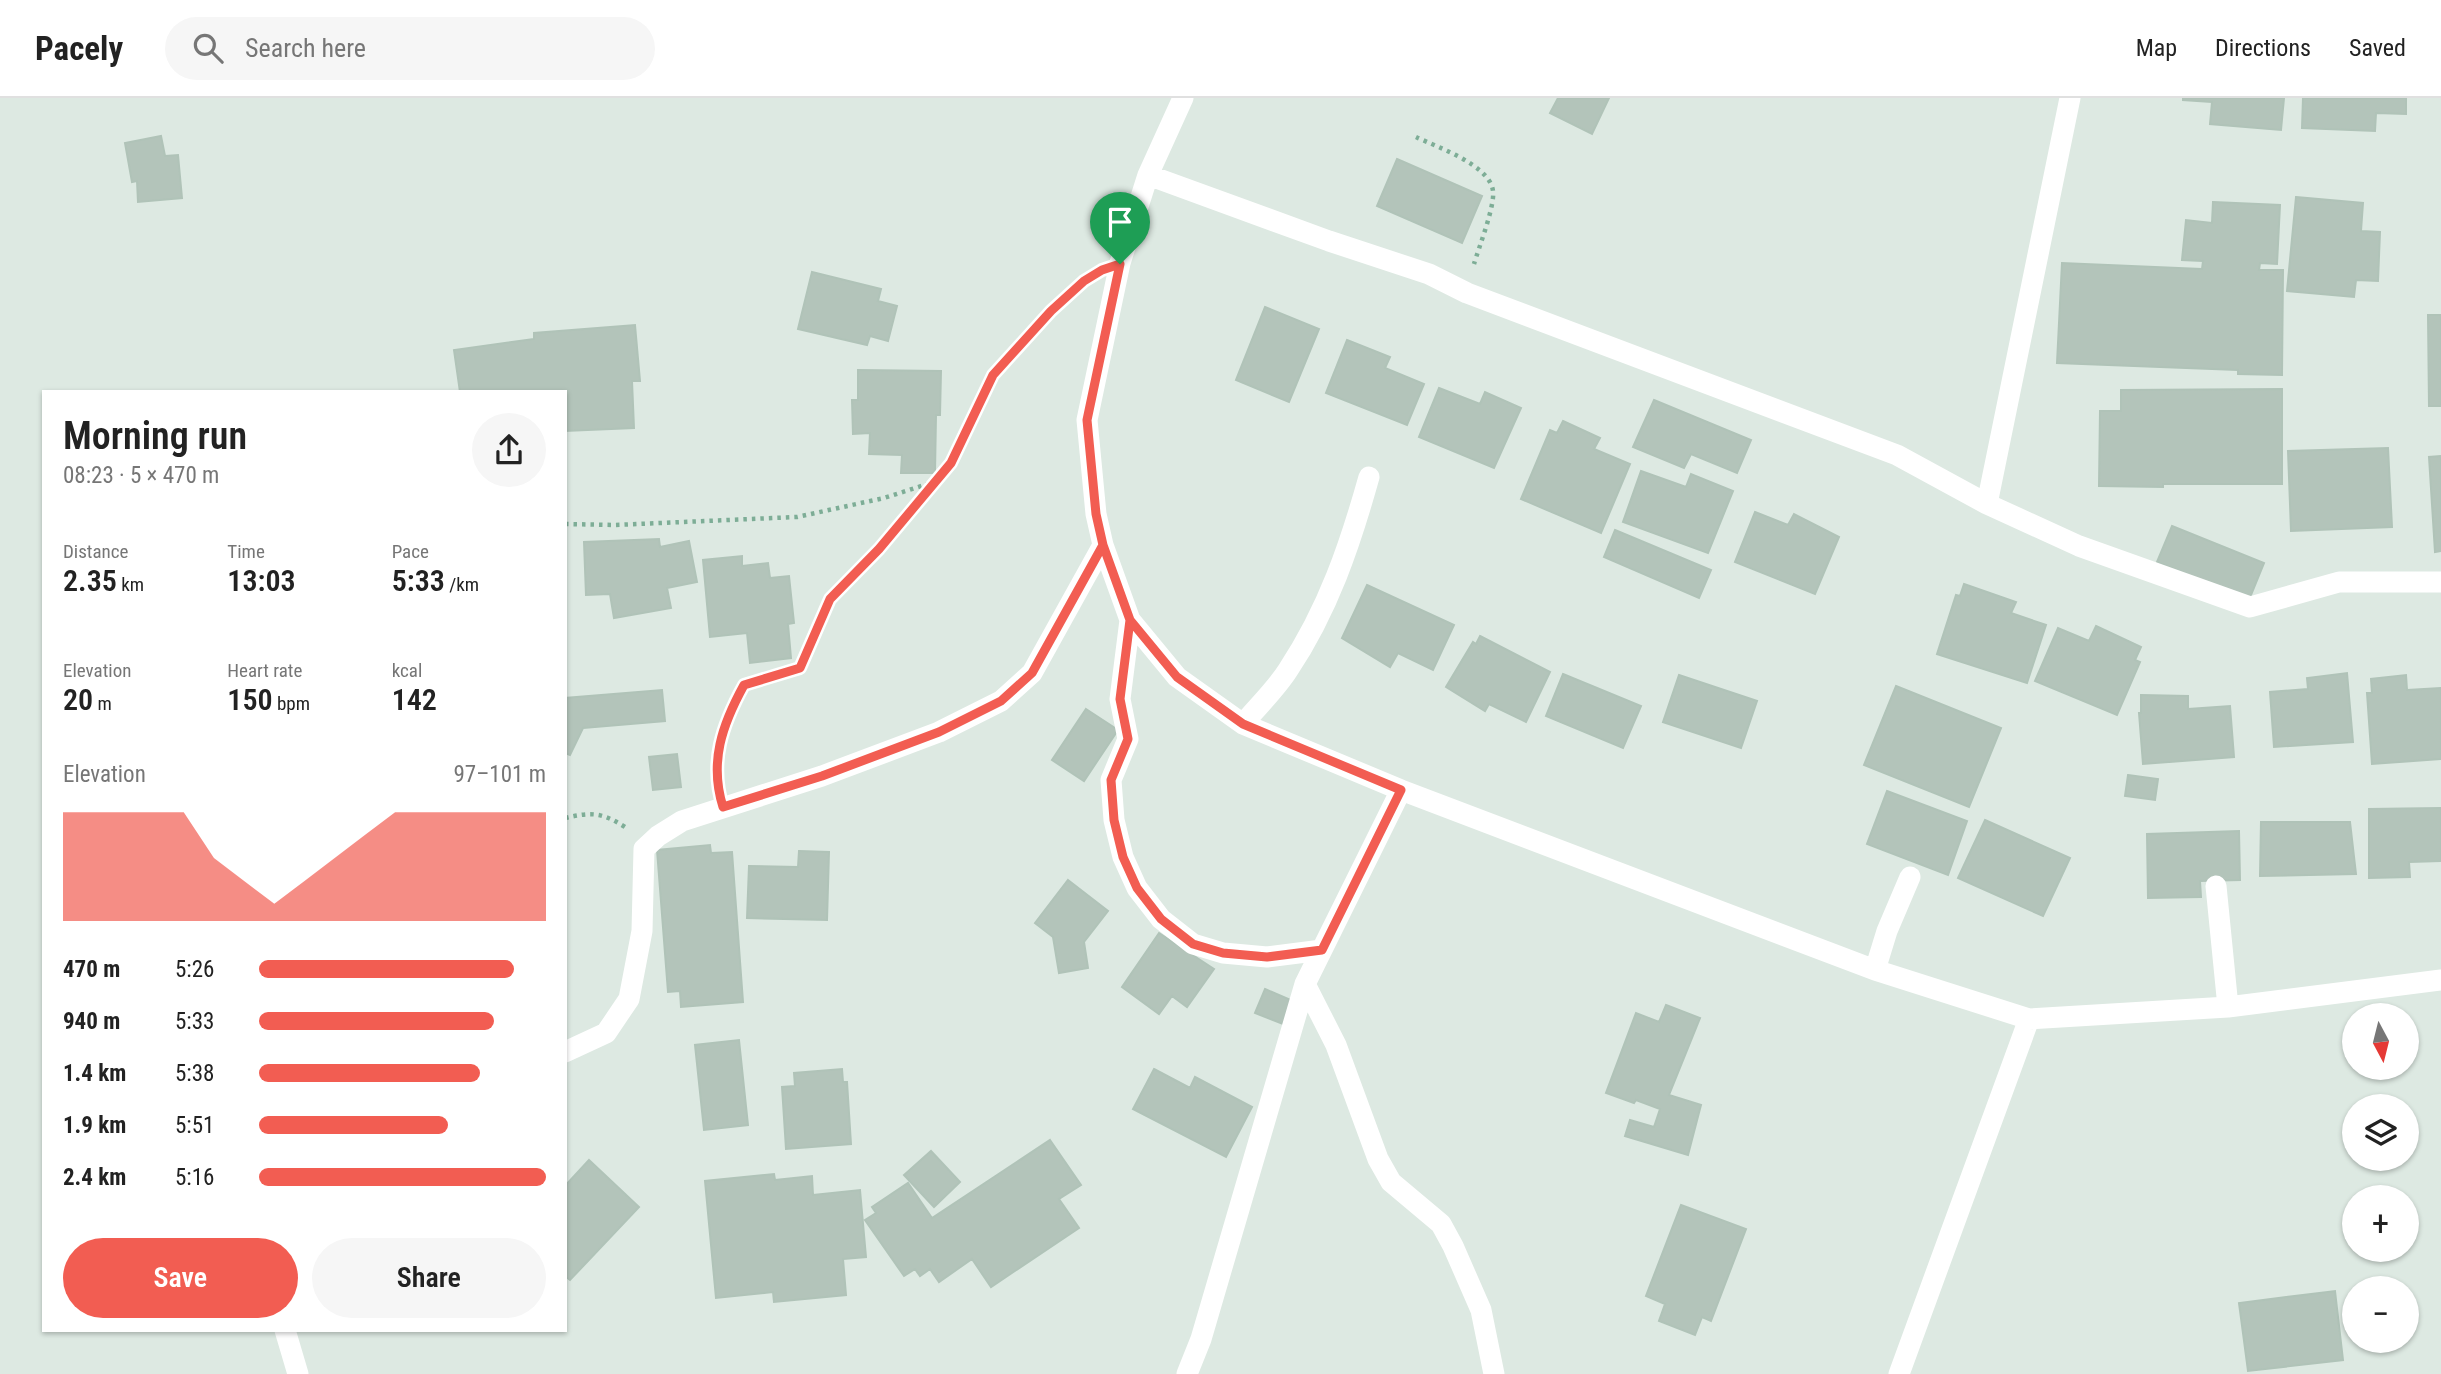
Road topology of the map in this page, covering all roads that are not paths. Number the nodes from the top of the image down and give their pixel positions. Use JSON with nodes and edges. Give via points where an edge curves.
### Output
{"nodes":[{"id":1,"x":1183,"y":98,"type":"edge"},
{"id":2,"x":2070,"y":98,"type":"edge"},
{"id":3,"x":1148,"y":175,"type":"junction"},
{"id":4,"x":1369,"y":477,"type":"dead end"},
{"id":5,"x":1987,"y":504,"type":"junction"},
{"id":6,"x":1103,"y":545,"type":"junction"},
{"id":7,"x":2441,"y":582,"type":"edge"},
{"id":8,"x":1130,"y":620,"type":"junction"},
{"id":9,"x":1243,"y":724,"type":"junction"},
{"id":10,"x":1401,"y":790,"type":"junction"},
{"id":11,"x":1910,"y":877,"type":"dead end"},
{"id":12,"x":2216,"y":886,"type":"dead end"},
{"id":13,"x":1322,"y":950,"type":"junction"},
{"id":14,"x":1875,"y":970,"type":"junction"},
{"id":15,"x":2441,"y":979,"type":"edge"},
{"id":16,"x":1305,"y":984,"type":"junction"},
{"id":17,"x":2228,"y":1007,"type":"junction"},
{"id":18,"x":2029,"y":1019,"type":"junction"},
{"id":19,"x":567,"y":1051,"type":"edge"},
{"id":20,"x":286,"y":1332,"type":"edge"},
{"id":21,"x":298,"y":1374,"type":"edge"},
{"id":22,"x":1187,"y":1374,"type":"edge"},
{"id":23,"x":1494,"y":1374,"type":"edge"},
{"id":24,"x":1899,"y":1374,"type":"edge"}],
"edges":[{"from":1,"to":3,"type":"street"},
{"from":2,"to":5,"type":"street"},
{"from":3,"to":5,"type":"street","via":[[1429,274],[1467,293],[1897,456]]},
{"from":3,"to":6,"type":"street","via":[[1120,264],[1087,420]]},
{"from":4,"to":9,"type":"street","via":[[1327,603],[1288,671]]},
{"from":5,"to":7,"type":"street","via":[[2079,546],[2250,607],[2339,582]]},
{"from":6,"to":8,"type":"street"},
{"from":6,"to":19,"type":"street","via":[[1032,673],[1001,701],[939,732],[682,821],[644,849],[642,931],[629,999],[606,1033]]},
{"from":8,"to":9,"type":"street","via":[[1177,677]]},
{"from":8,"to":13,"type":"street","via":[[1120,699],[1128,739],[1111,780],[1123,857],[1137,888],[1161,919],[1193,944],[1223,953],[1267,957]]},
{"from":9,"to":10,"type":"street"},
{"from":10,"to":13,"type":"street"},
{"from":10,"to":14,"type":"street"},
{"from":11,"to":14,"type":"street"},
{"from":12,"to":17,"type":"street"},
{"from":13,"to":16,"type":"street"},
{"from":14,"to":18,"type":"street"},
{"from":15,"to":17,"type":"street"},
{"from":16,"to":22,"type":"street"},
{"from":16,"to":23,"type":"street","via":[[1336,1045],[1378,1159],[1391,1182],[1441,1224],[1453,1246],[1481,1310]]},
{"from":17,"to":18,"type":"street"},
{"from":18,"to":24,"type":"street"},
{"from":20,"to":21,"type":"street"}]}
